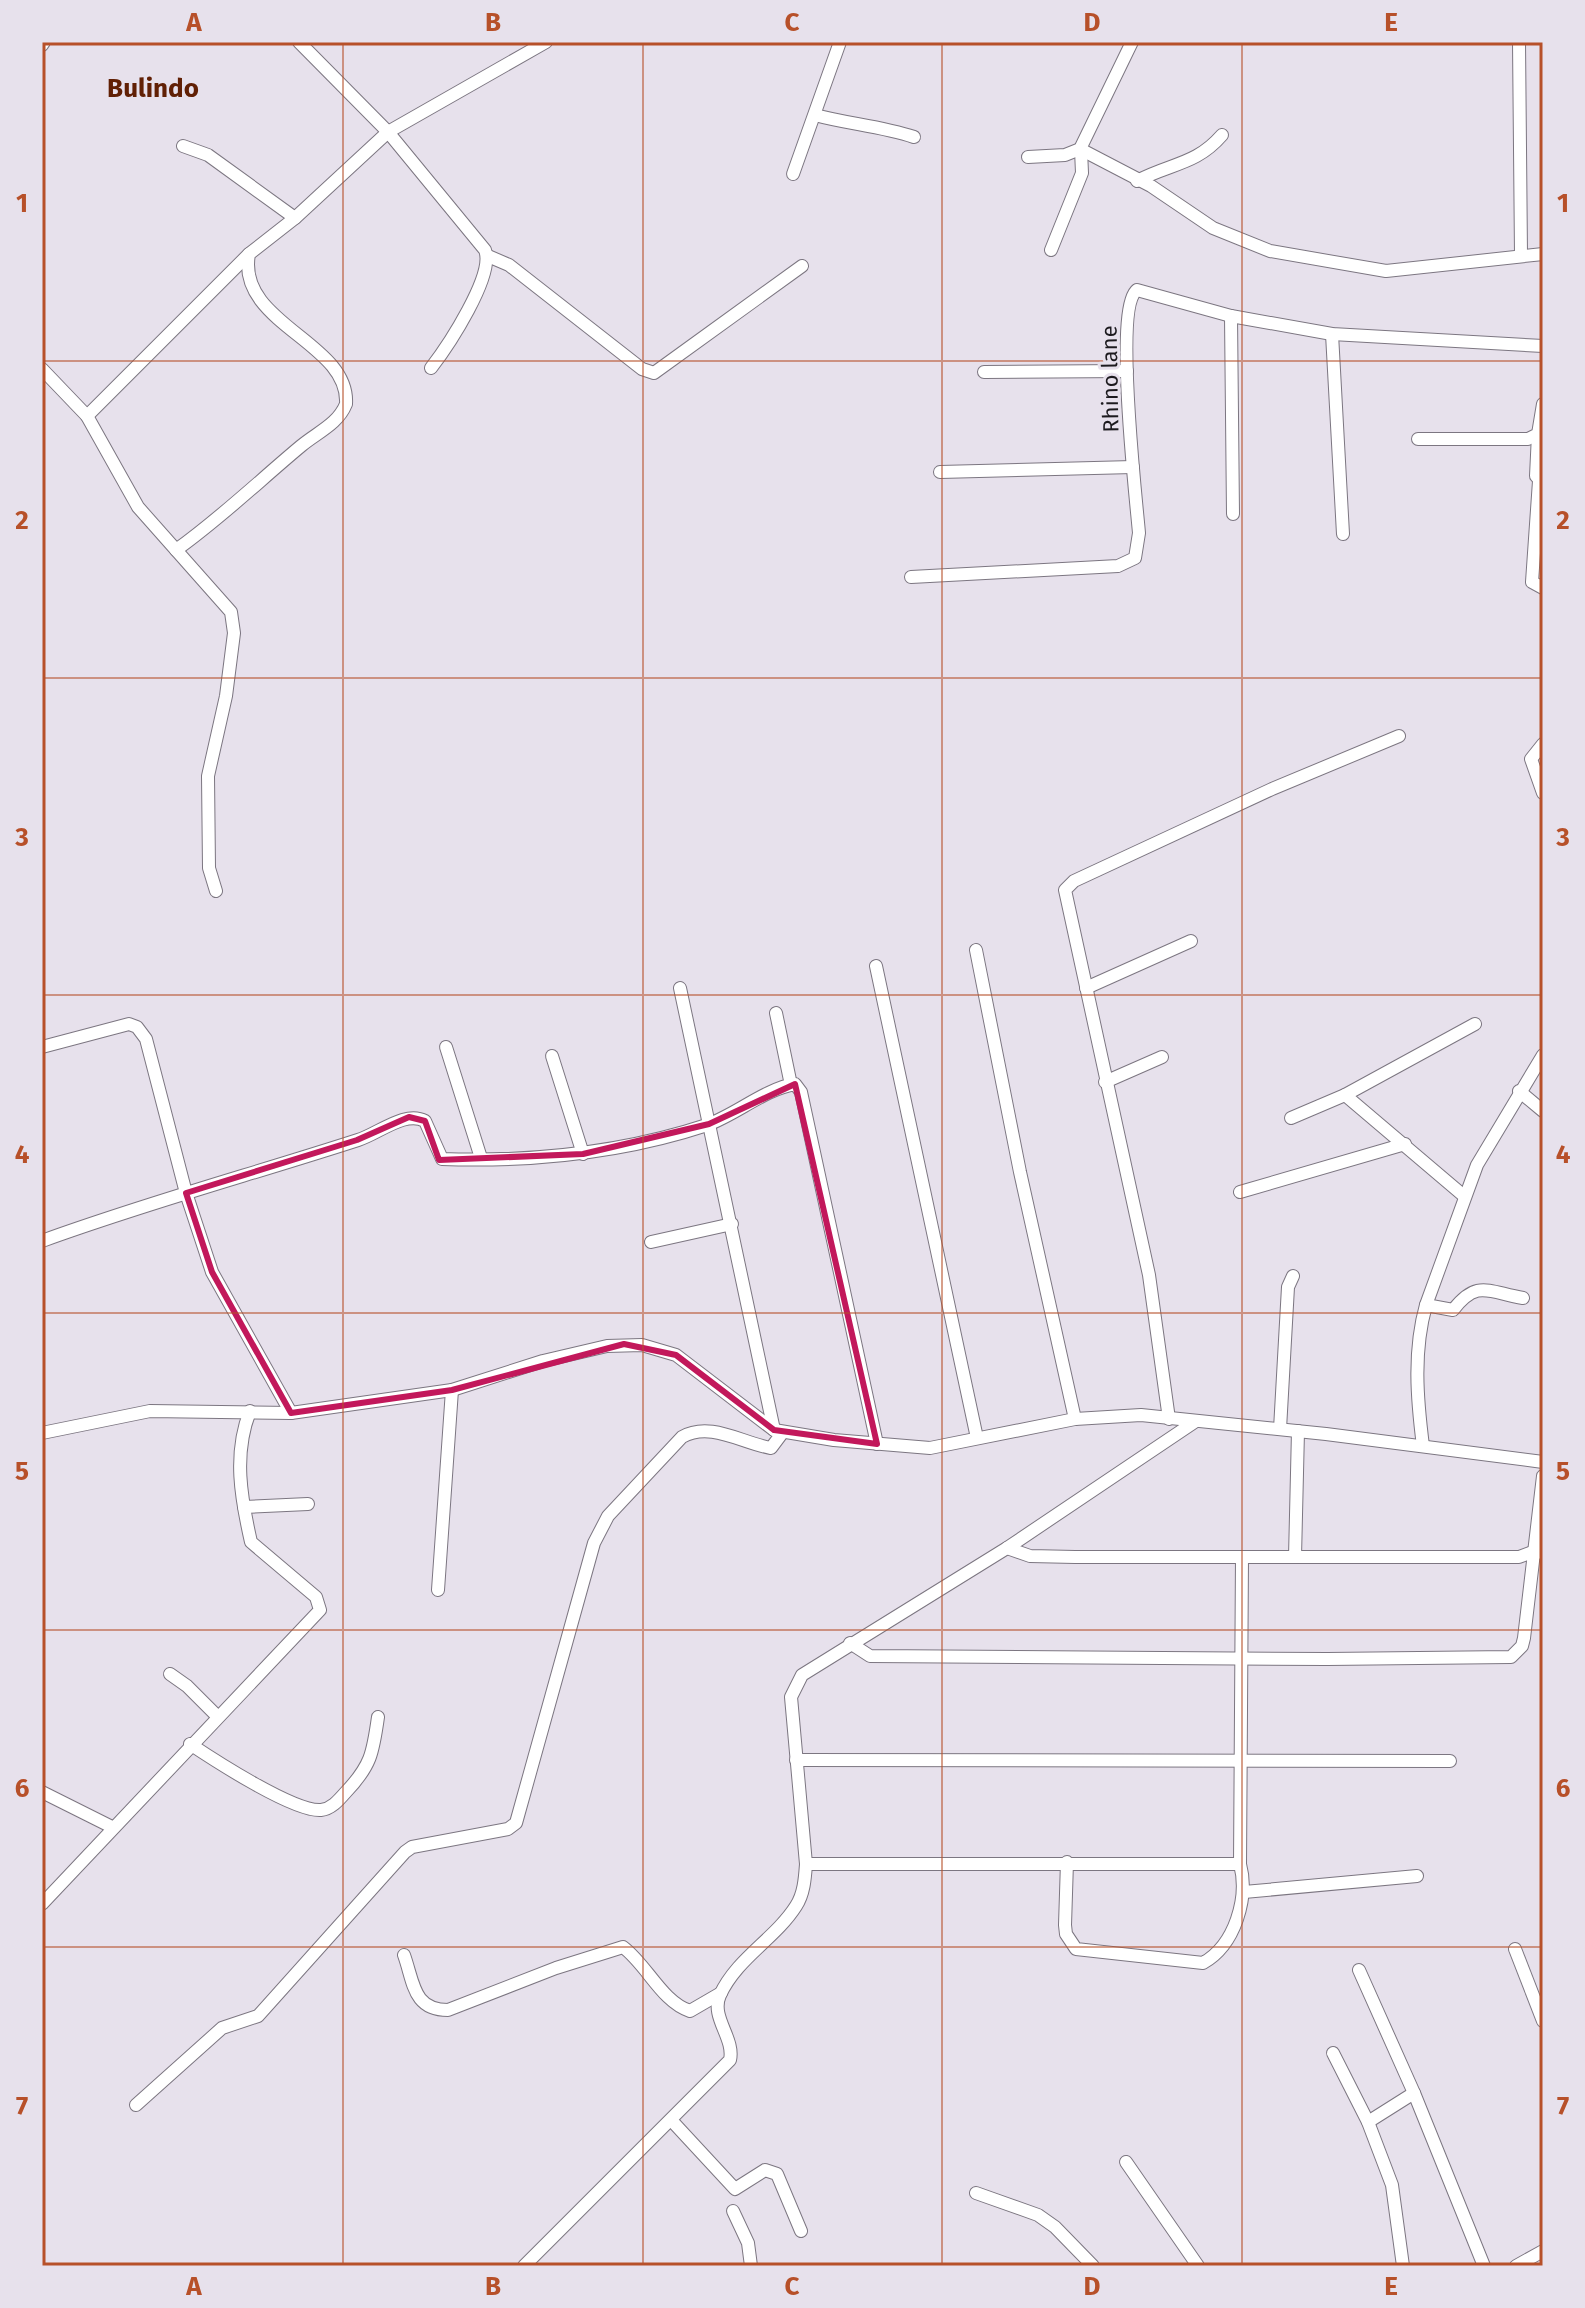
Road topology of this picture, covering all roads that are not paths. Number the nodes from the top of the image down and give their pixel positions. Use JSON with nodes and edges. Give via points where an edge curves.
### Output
{"nodes":[{"id":1,"x":299,"y":42,"type":"edge"},
{"id":2,"x":546,"y":42,"type":"edge"},
{"id":3,"x":840,"y":42,"type":"edge"},
{"id":4,"x":1132,"y":42,"type":"edge"},
{"id":5,"x":1519,"y":42,"type":"edge"},
{"id":6,"x":815,"y":115,"type":"junction"},
{"id":7,"x":388,"y":132,"type":"junction"},
{"id":8,"x":1222,"y":135,"type":"dead end"},
{"id":9,"x":914,"y":137,"type":"dead end"},
{"id":10,"x":183,"y":146,"type":"dead end"},
{"id":11,"x":1081,"y":150,"type":"junction"},
{"id":12,"x":1028,"y":157,"type":"dead end"},
{"id":13,"x":793,"y":174,"type":"dead end"},
{"id":14,"x":1137,"y":181,"type":"junction"},
{"id":15,"x":295,"y":218,"type":"junction"},
{"id":16,"x":1051,"y":250,"type":"dead end"},
{"id":17,"x":249,"y":254,"type":"junction"},
{"id":18,"x":1543,"y":254,"type":"edge"},
{"id":19,"x":1521,"y":255,"type":"junction"},
{"id":20,"x":488,"y":256,"type":"junction"},
{"id":21,"x":802,"y":266,"type":"dead end"},
{"id":22,"x":1231,"y":316,"type":"junction"},
{"id":23,"x":1332,"y":334,"type":"junction"},
{"id":24,"x":1543,"y":346,"type":"edge"},
{"id":25,"x":431,"y":368,"type":"dead end"},
{"id":26,"x":42,"y":369,"type":"edge"},
{"id":27,"x":1127,"y":371,"type":"junction"},
{"id":28,"x":984,"y":372,"type":"dead end"},
{"id":29,"x":1543,"y":404,"type":"edge"},
{"id":30,"x":87,"y":416,"type":"junction"},
{"id":31,"x":1538,"y":434,"type":"junction"},
{"id":32,"x":1418,"y":439,"type":"dead end"},
{"id":33,"x":1133,"y":467,"type":"junction"},
{"id":34,"x":940,"y":472,"type":"dead end"},
{"id":35,"x":1541,"y":482,"type":"edge"},
{"id":36,"x":1233,"y":514,"type":"dead end"},
{"id":37,"x":1343,"y":534,"type":"dead end"},
{"id":38,"x":176,"y":550,"type":"junction"},
{"id":39,"x":911,"y":577,"type":"dead end"},
{"id":40,"x":1543,"y":588,"type":"edge"},
{"id":41,"x":1399,"y":736,"type":"dead end"},
{"id":42,"x":1543,"y":744,"type":"edge"},
{"id":43,"x":1543,"y":793,"type":"edge"},
{"id":44,"x":216,"y":891,"type":"dead end"},
{"id":45,"x":1191,"y":941,"type":"dead end"},
{"id":46,"x":976,"y":950,"type":"dead end"},
{"id":47,"x":876,"y":966,"type":"dead end"},
{"id":48,"x":680,"y":988,"type":"dead end"},
{"id":49,"x":1086,"y":988,"type":"junction"},
{"id":50,"x":776,"y":1013,"type":"dead end"},
{"id":51,"x":1475,"y":1024,"type":"dead end"},
{"id":52,"x":42,"y":1047,"type":"edge"},
{"id":53,"x":446,"y":1047,"type":"dead end"},
{"id":54,"x":1543,"y":1055,"type":"edge"},
{"id":55,"x":552,"y":1056,"type":"dead end"},
{"id":56,"x":1162,"y":1057,"type":"dead end"},
{"id":57,"x":1105,"y":1082,"type":"junction"},
{"id":58,"x":791,"y":1085,"type":"junction"},
{"id":59,"x":1519,"y":1091,"type":"junction"},
{"id":60,"x":1345,"y":1095,"type":"junction"},
{"id":61,"x":1543,"y":1111,"type":"edge"},
{"id":62,"x":1291,"y":1118,"type":"dead end"},
{"id":63,"x":709,"y":1124,"type":"junction"},
{"id":64,"x":1405,"y":1144,"type":"junction"},
{"id":65,"x":583,"y":1154,"type":"junction"},
{"id":66,"x":481,"y":1158,"type":"junction"},
{"id":67,"x":1240,"y":1192,"type":"dead end"},
{"id":68,"x":186,"y":1193,"type":"junction"},
{"id":69,"x":1464,"y":1196,"type":"junction"},
{"id":70,"x":732,"y":1224,"type":"junction"},
{"id":71,"x":42,"y":1241,"type":"edge"},
{"id":72,"x":651,"y":1242,"type":"dead end"},
{"id":73,"x":1293,"y":1276,"type":"dead end"},
{"id":74,"x":1523,"y":1298,"type":"dead end"},
{"id":75,"x":1426,"y":1305,"type":"junction"},
{"id":76,"x":452,"y":1390,"type":"junction"},
{"id":77,"x":250,"y":1411,"type":"junction"},
{"id":78,"x":291,"y":1413,"type":"junction"},
{"id":79,"x":1075,"y":1419,"type":"junction"},
{"id":80,"x":1169,"y":1419,"type":"junction"},
{"id":81,"x":1196,"y":1421,"type":"junction"},
{"id":82,"x":1280,"y":1429,"type":"junction"},
{"id":83,"x":778,"y":1431,"type":"junction"},
{"id":84,"x":1298,"y":1431,"type":"junction"},
{"id":85,"x":42,"y":1433,"type":"edge"},
{"id":86,"x":977,"y":1438,"type":"junction"},
{"id":87,"x":877,"y":1444,"type":"junction"},
{"id":88,"x":1423,"y":1446,"type":"junction"},
{"id":89,"x":1543,"y":1462,"type":"edge"},
{"id":90,"x":1543,"y":1476,"type":"edge"},
{"id":91,"x":308,"y":1504,"type":"dead end"},
{"id":92,"x":244,"y":1507,"type":"junction"},
{"id":93,"x":1007,"y":1548,"type":"junction"},
{"id":94,"x":1539,"y":1553,"type":"edge"},
{"id":95,"x":1242,"y":1557,"type":"junction"},
{"id":96,"x":1295,"y":1557,"type":"junction"},
{"id":97,"x":438,"y":1590,"type":"dead end"},
{"id":98,"x":850,"y":1643,"type":"junction"},
{"id":99,"x":1242,"y":1658,"type":"junction"},
{"id":100,"x":170,"y":1674,"type":"dead end"},
{"id":101,"x":217,"y":1716,"type":"junction"},
{"id":102,"x":378,"y":1717,"type":"dead end"},
{"id":103,"x":190,"y":1744,"type":"junction"},
{"id":104,"x":796,"y":1760,"type":"junction"},
{"id":105,"x":1450,"y":1761,"type":"dead end"},
{"id":106,"x":1242,"y":1762,"type":"junction"},
{"id":107,"x":42,"y":1792,"type":"edge"},
{"id":108,"x":112,"y":1827,"type":"junction"},
{"id":109,"x":1067,"y":1862,"type":"junction"},
{"id":110,"x":806,"y":1864,"type":"junction"},
{"id":111,"x":1240,"y":1864,"type":"junction"},
{"id":112,"x":1417,"y":1876,"type":"dead end"},
{"id":113,"x":1244,"y":1892,"type":"junction"},
{"id":114,"x":44,"y":1898,"type":"edge"},
{"id":115,"x":1515,"y":1949,"type":"dead end"},
{"id":116,"x":404,"y":1955,"type":"dead end"},
{"id":117,"x":1359,"y":1970,"type":"dead end"},
{"id":118,"x":721,"y":1993,"type":"junction"},
{"id":119,"x":1543,"y":2021,"type":"edge"},
{"id":120,"x":1333,"y":2053,"type":"dead end"},
{"id":121,"x":1414,"y":2093,"type":"junction"},
{"id":122,"x":136,"y":2105,"type":"dead end"},
{"id":123,"x":672,"y":2121,"type":"junction"},
{"id":124,"x":1368,"y":2122,"type":"junction"},
{"id":125,"x":1126,"y":2162,"type":"dead end"},
{"id":126,"x":976,"y":2193,"type":"dead end"},
{"id":127,"x":733,"y":2211,"type":"dead end"},
{"id":128,"x":801,"y":2231,"type":"dead end"},
{"id":129,"x":1543,"y":2251,"type":"edge"},
{"id":130,"x":524,"y":2266,"type":"edge"},
{"id":131,"x":751,"y":2266,"type":"edge"},
{"id":132,"x":1093,"y":2266,"type":"edge"},
{"id":133,"x":1198,"y":2266,"type":"edge"},
{"id":134,"x":1403,"y":2266,"type":"edge"},
{"id":135,"x":1484,"y":2266,"type":"edge"},
{"id":136,"x":1516,"y":2266,"type":"edge"}],
"edges":[{"from":1,"to":7,"type":"street"},
{"from":2,"to":7,"type":"street"},
{"from":3,"to":6,"type":"street"},
{"from":4,"to":11,"type":"street"},
{"from":5,"to":19,"type":"street"},
{"from":6,"to":9,"type":"street"},
{"from":6,"to":13,"type":"street"},
{"from":7,"to":15,"type":"street"},
{"from":7,"to":20,"type":"street"},
{"from":8,"to":14,"type":"street","via":[[1193,161],[1170,164]]},
{"from":10,"to":15,"type":"street","via":[[208,155]]},
{"from":11,"to":12,"type":"street"},
{"from":11,"to":14,"type":"street"},
{"from":11,"to":16,"type":"street","via":[[1082,173]]},
{"from":14,"to":19,"type":"street","via":[[1239,240],[1356,269],[1402,270]]},
{"from":15,"to":17,"type":"street"},
{"from":17,"to":30,"type":"street"},
{"from":17,"to":38,"type":"street","via":[[248,271],[258,297],[341,377],[346,404],[336,421]]},
{"from":18,"to":19,"type":"street"},
{"from":20,"to":21,"type":"street","via":[[509,265],[654,373]]},
{"from":20,"to":25,"type":"street","via":[[483,280]]},
{"from":22,"to":23,"type":"street","name":"Rhino lane"},
{"from":22,"to":27,"type":"street","name":"Rhino lane","via":[[1137,290],[1129,302]]},
{"from":22,"to":36,"type":"street"},
{"from":23,"to":24,"type":"street","name":"Rhino lane"},
{"from":23,"to":37,"type":"street"},
{"from":26,"to":30,"type":"street"},
{"from":27,"to":28,"type":"street"},
{"from":27,"to":33,"type":"street","name":"Rhino lane"},
{"from":29,"to":31,"type":"street"},
{"from":30,"to":38,"type":"street","via":[[138,507]]},
{"from":31,"to":32,"type":"street","via":[[1528,439]]},
{"from":31,"to":35,"type":"street"},
{"from":33,"to":34,"type":"street"},
{"from":33,"to":39,"type":"street","name":"Rhino lane","via":[[1139,533],[1135,558],[1128,564]]},
{"from":35,"to":40,"type":"street","via":[[1532,582]]},
{"from":38,"to":44,"type":"street","via":[[225,602],[234,622],[226,696],[208,776],[209,868]]},
{"from":41,"to":49,"type":"street","via":[[1068,885],[1065,897]]},
{"from":42,"to":43,"type":"street","via":[[1531,759]]},
{"from":45,"to":49,"type":"street"},
{"from":46,"to":79,"type":"street"},
{"from":47,"to":86,"type":"street"},
{"from":48,"to":63,"type":"street"},
{"from":49,"to":57,"type":"street"},
{"from":50,"to":58,"type":"street"},
{"from":51,"to":60,"type":"street"},
{"from":52,"to":68,"type":"street","via":[[129,1024],[137,1027],[146,1039]]},
{"from":53,"to":66,"type":"street"},
{"from":54,"to":59,"type":"street"},
{"from":55,"to":65,"type":"street"},
{"from":56,"to":57,"type":"street"},
{"from":57,"to":80,"type":"street","via":[[1149,1275]]},
{"from":58,"to":63,"type":"street"},
{"from":58,"to":87,"type":"street","via":[[801,1092]]},
{"from":59,"to":61,"type":"street"},
{"from":59,"to":69,"type":"street"},
{"from":60,"to":62,"type":"street"},
{"from":60,"to":64,"type":"street"},
{"from":63,"to":65,"type":"street"},
{"from":63,"to":70,"type":"street"},
{"from":64,"to":67,"type":"street"},
{"from":64,"to":69,"type":"street"},
{"from":65,"to":66,"type":"street"},
{"from":66,"to":68,"type":"street","via":[[442,1159],[425,1121],[409,1117],[357,1140]]},
{"from":68,"to":71,"type":"street"},
{"from":68,"to":78,"type":"street","via":[[212,1272]]},
{"from":69,"to":75,"type":"street"},
{"from":70,"to":72,"type":"street"},
{"from":70,"to":83,"type":"street"},
{"from":73,"to":82,"type":"street","via":[[1288,1287]]},
{"from":74,"to":75,"type":"street","via":[[1473,1290],[1453,1310]]},
{"from":75,"to":88,"type":"street","via":[[1418,1363]]},
{"from":76,"to":78,"type":"street"},
{"from":76,"to":83,"type":"street","via":[[577,1352],[642,1345],[676,1355]]},
{"from":76,"to":97,"type":"street"},
{"from":77,"to":78,"type":"street"},
{"from":77,"to":85,"type":"street","via":[[150,1411]]},
{"from":77,"to":92,"type":"street","via":[[239,1447]]},
{"from":79,"to":80,"type":"street"},
{"from":79,"to":86,"type":"street"},
{"from":80,"to":81,"type":"street"},
{"from":81,"to":82,"type":"street"},
{"from":81,"to":93,"type":"street"},
{"from":82,"to":84,"type":"street"},
{"from":83,"to":87,"type":"street"},
{"from":83,"to":122,"type":"street","via":[[771,1448],[694,1430],[608,1516],[594,1543],[516,1823],[405,1852],[258,2016],[222,2028]]},
{"from":84,"to":88,"type":"street"},
{"from":84,"to":96,"type":"street"},
{"from":86,"to":87,"type":"street","via":[[930,1448]]},
{"from":88,"to":89,"type":"street"},
{"from":90,"to":94,"type":"street"},
{"from":91,"to":92,"type":"street"},
{"from":92,"to":101,"type":"street","via":[[254,1546],[316,1597],[320,1610]]},
{"from":93,"to":95,"type":"street","via":[[1030,1556]]},
{"from":93,"to":98,"type":"street"},
{"from":94,"to":96,"type":"street"},
{"from":94,"to":99,"type":"street","via":[[1522,1646],[1511,1657]]},
{"from":95,"to":96,"type":"street"},
{"from":95,"to":99,"type":"street"},
{"from":98,"to":99,"type":"street","via":[[870,1656]]},
{"from":98,"to":104,"type":"street","via":[[811,1666],[795,1684],[791,1697]]},
{"from":99,"to":106,"type":"street"},
{"from":100,"to":101,"type":"street"},
{"from":101,"to":103,"type":"street"},
{"from":102,"to":103,"type":"street","via":[[367,1770],[323,1810],[286,1799]]},
{"from":103,"to":108,"type":"street"},
{"from":104,"to":106,"type":"street"},
{"from":104,"to":110,"type":"street"},
{"from":105,"to":106,"type":"street"},
{"from":106,"to":111,"type":"street"},
{"from":107,"to":108,"type":"street"},
{"from":108,"to":114,"type":"street"},
{"from":109,"to":110,"type":"street"},
{"from":109,"to":111,"type":"street"},
{"from":109,"to":113,"type":"street","via":[[1066,1934],[1076,1949],[1089,1953],[1203,1963],[1231,1930]]},
{"from":110,"to":118,"type":"street","via":[[796,1907],[733,1973]]},
{"from":111,"to":113,"type":"street"},
{"from":112,"to":113,"type":"street"},
{"from":115,"to":119,"type":"street"},
{"from":116,"to":118,"type":"street","via":[[420,2003],[431,2010],[448,2010],[623,1947],[676,2007],[690,2011]]},
{"from":117,"to":121,"type":"street"},
{"from":118,"to":123,"type":"street","via":[[717,2010],[730,2044],[730,2060]]},
{"from":120,"to":124,"type":"street"},
{"from":121,"to":124,"type":"street"},
{"from":121,"to":135,"type":"street"},
{"from":123,"to":128,"type":"street","via":[[735,2189],[765,2170],[777,2174]]},
{"from":123,"to":130,"type":"street"},
{"from":124,"to":134,"type":"street","via":[[1392,2185]]},
{"from":125,"to":133,"type":"street"},
{"from":126,"to":132,"type":"street","via":[[1038,2215]]},
{"from":127,"to":131,"type":"street","via":[[748,2243]]},
{"from":129,"to":136,"type":"street"}]}
